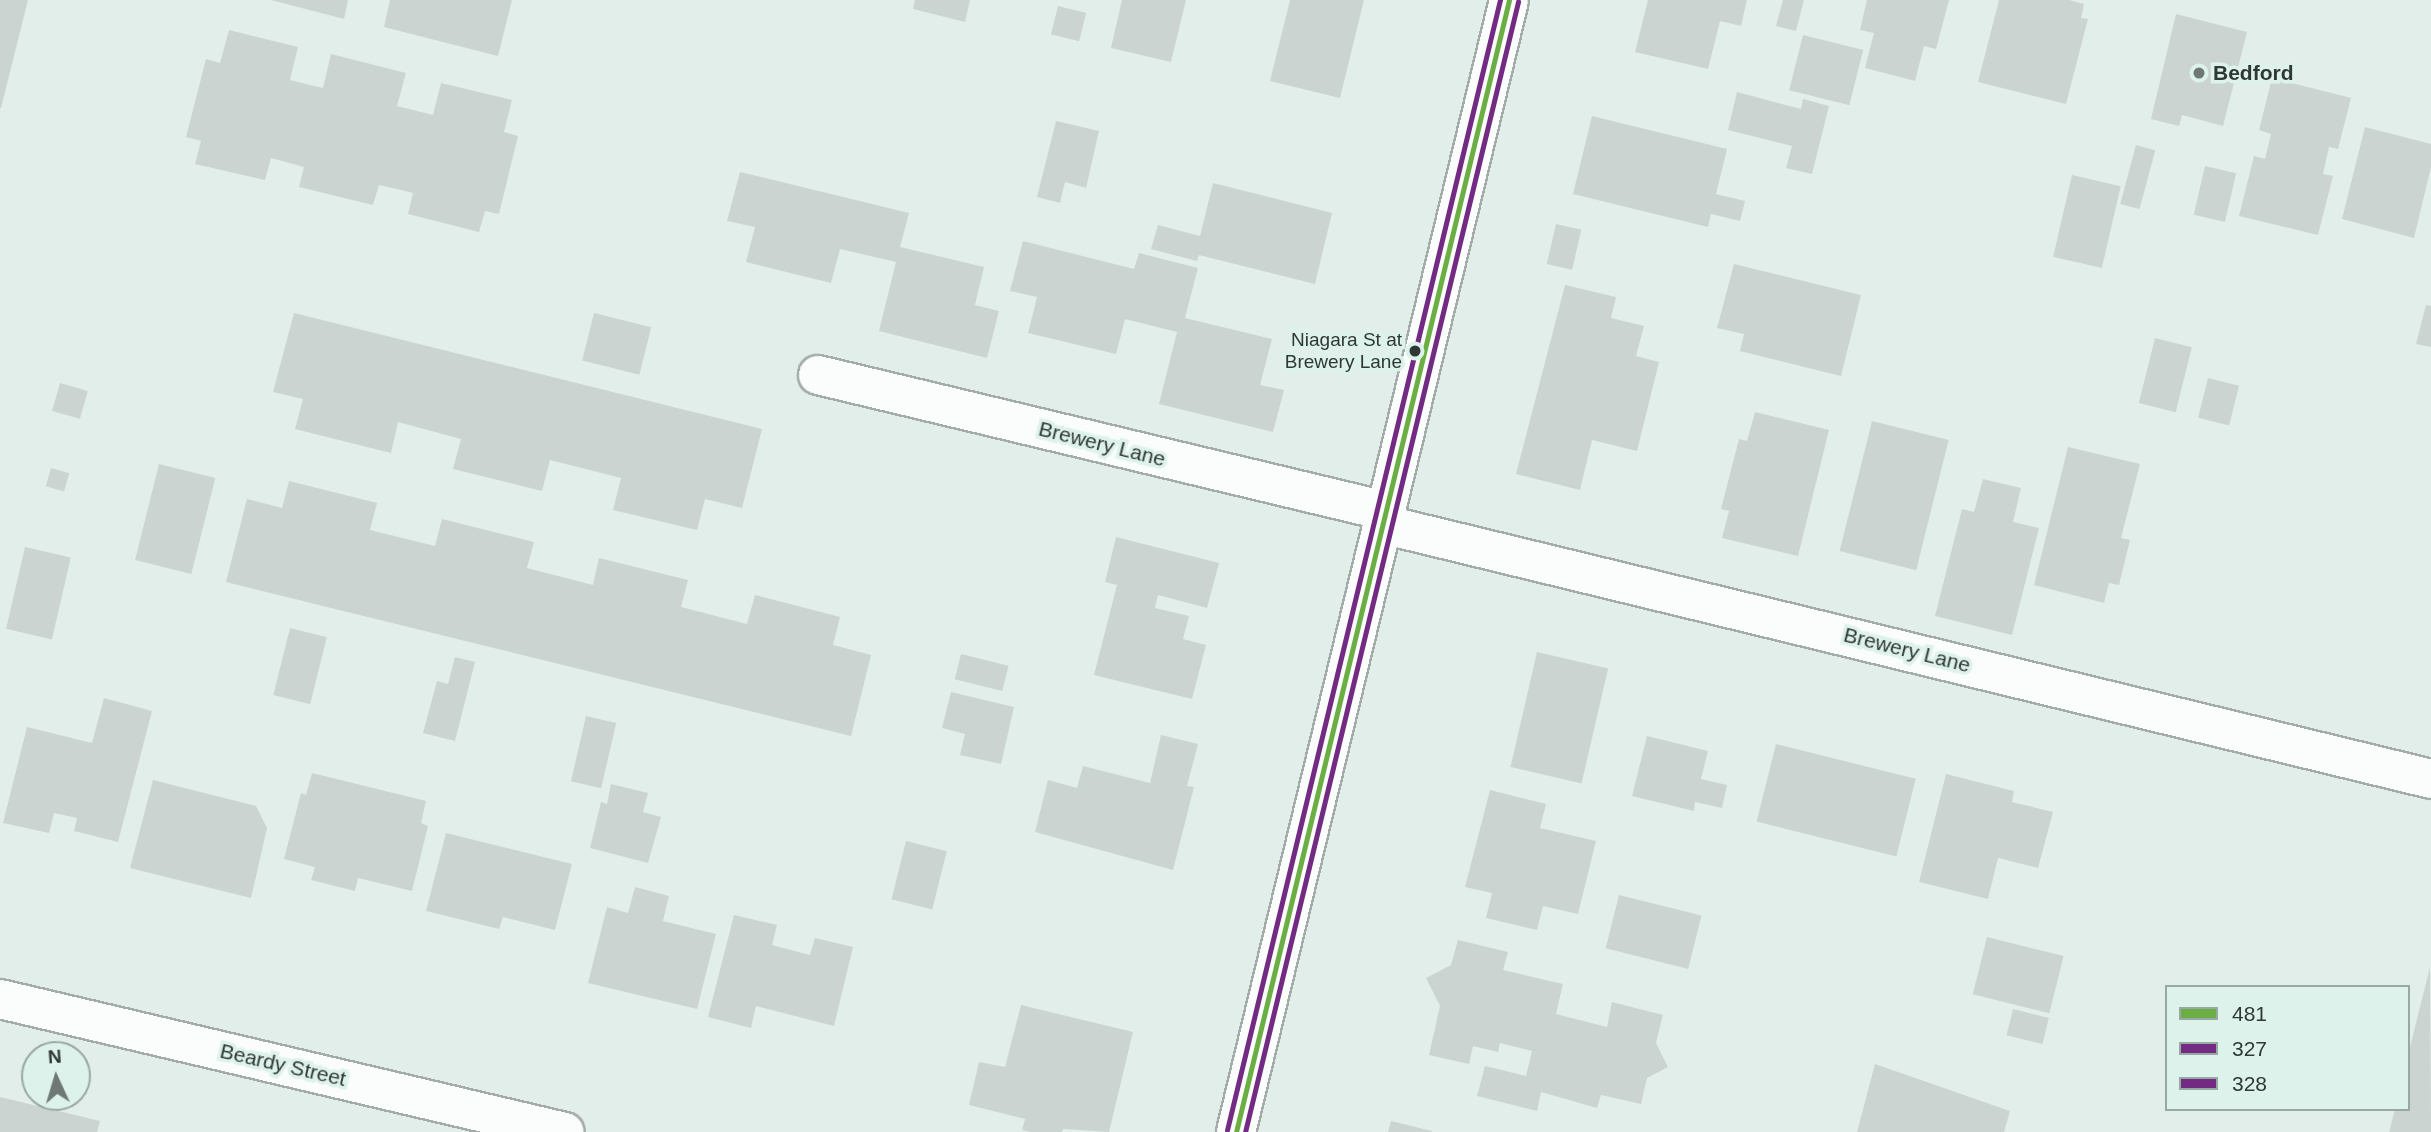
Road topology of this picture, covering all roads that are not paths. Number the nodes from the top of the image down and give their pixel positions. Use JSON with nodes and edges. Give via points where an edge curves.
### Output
{"nodes":[{"id":1,"x":1509,"y":0,"type":"edge"},
{"id":2,"x":818,"y":375,"type":"dead end"},
{"id":3,"x":1384,"y":517,"type":"junction"},
{"id":4,"x":2431,"y":779,"type":"edge"},
{"id":5,"x":0,"y":999,"type":"edge"},
{"id":6,"x":565,"y":1132,"type":"edge"},
{"id":7,"x":1236,"y":1132,"type":"edge"}],
"edges":[{"from":1,"to":3,"type":"street"},
{"from":2,"to":3,"type":"street","name":"Brewery Lane"},
{"from":3,"to":4,"type":"street","name":"Brewery Lane"},
{"from":3,"to":7,"type":"street"},
{"from":5,"to":6,"type":"street","name":"Beardy Street"}]}
